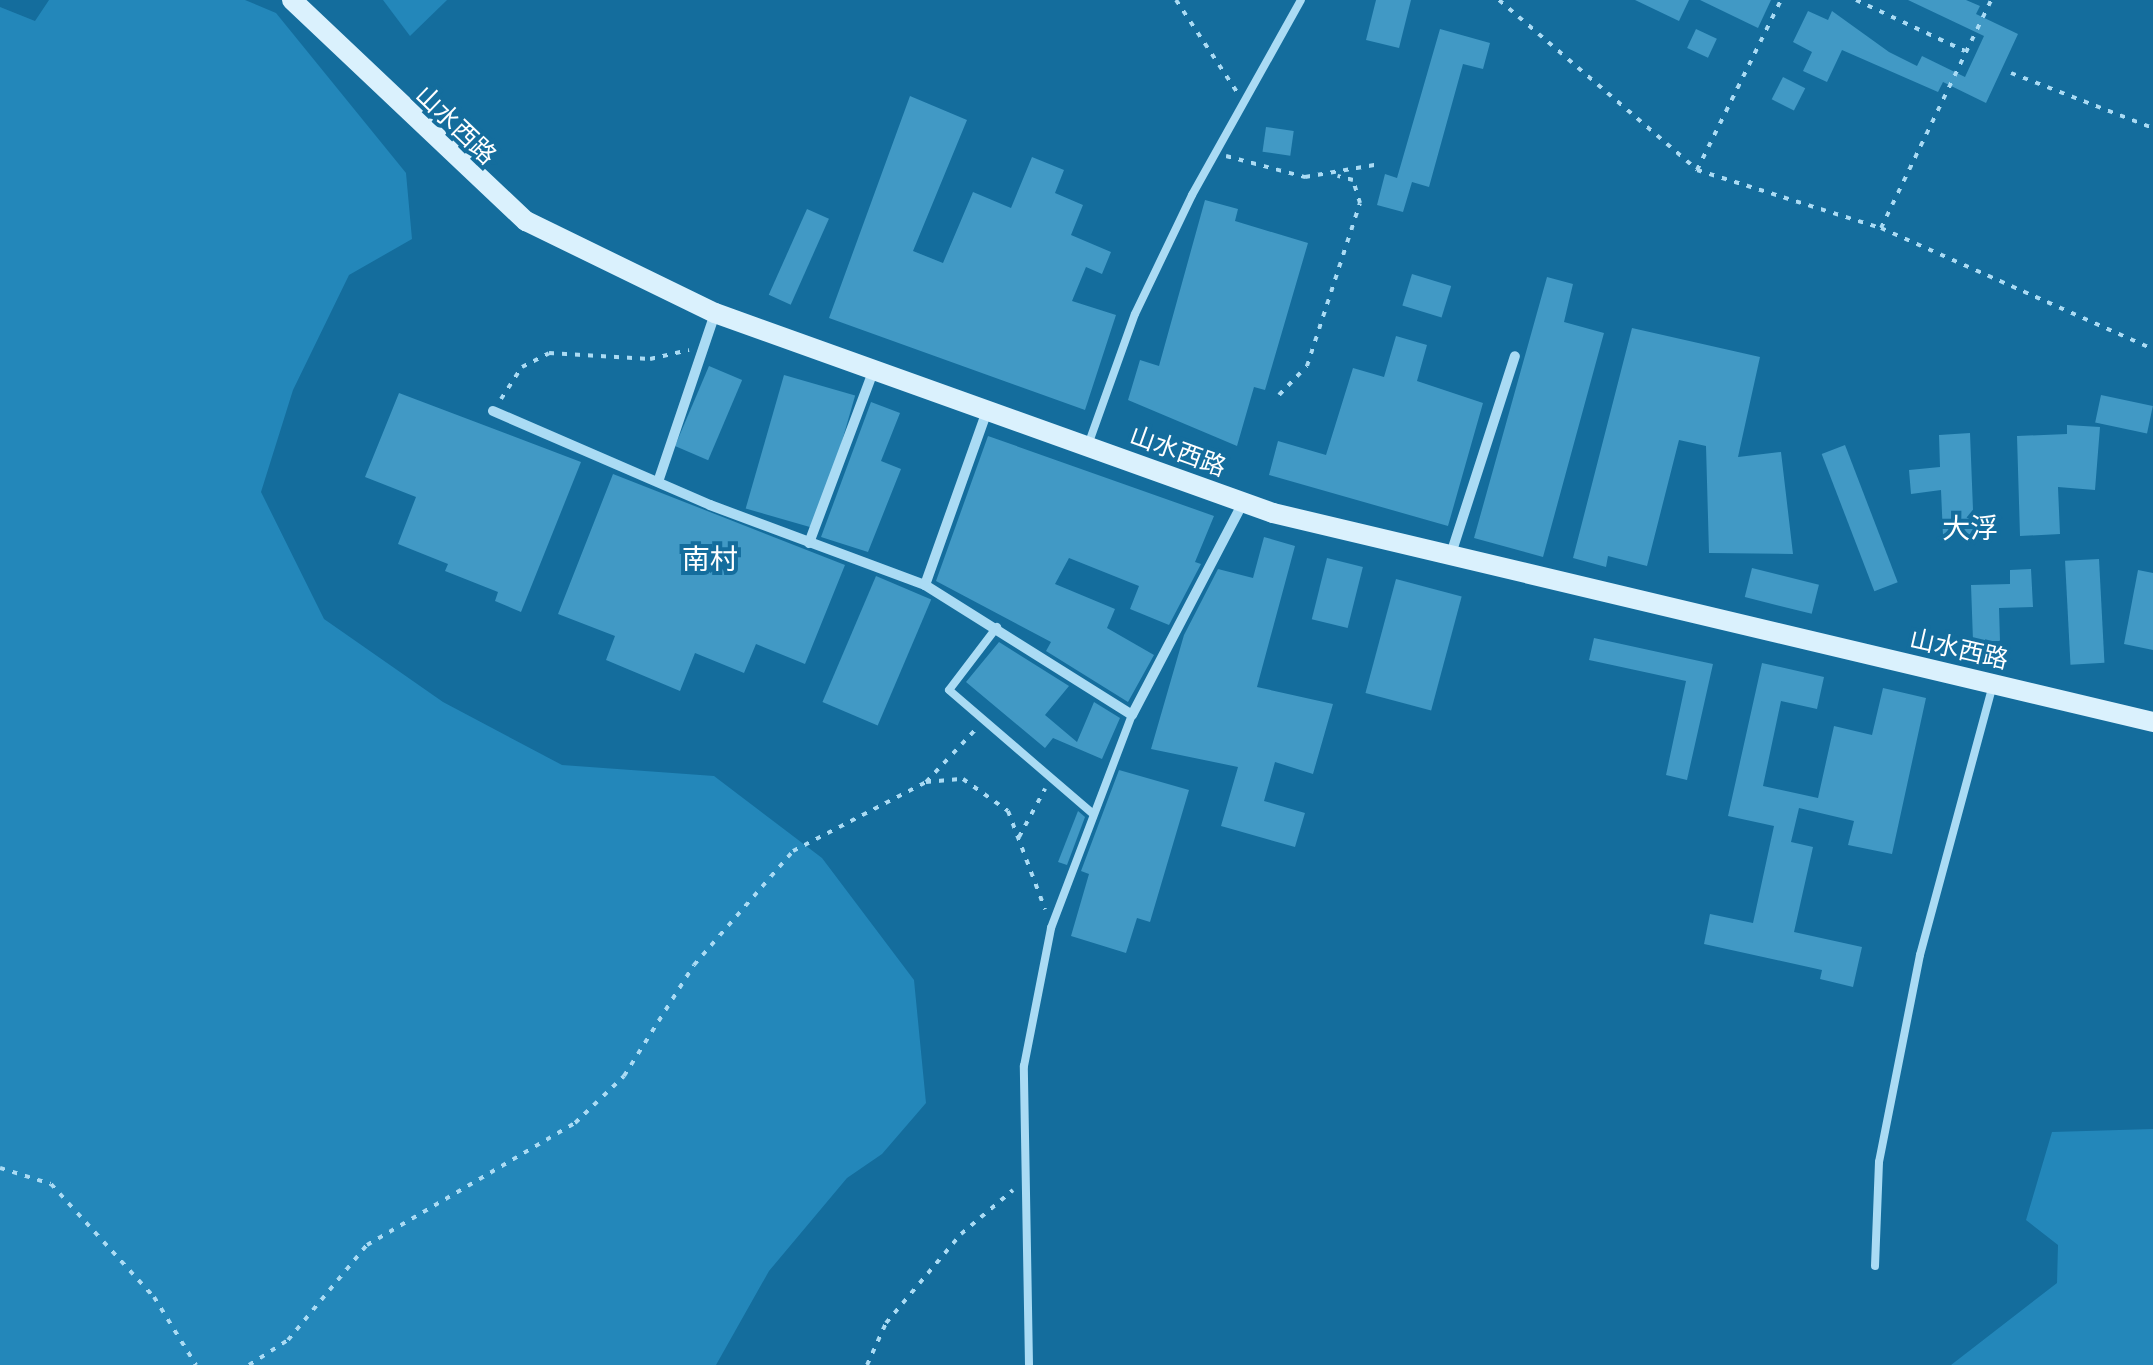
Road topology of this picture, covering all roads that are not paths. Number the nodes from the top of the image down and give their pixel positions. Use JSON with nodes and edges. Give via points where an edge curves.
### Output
{"nodes":[{"id":1,"x":292,"y":0,"type":"edge"},
{"id":2,"x":1301,"y":0,"type":"edge"},
{"id":3,"x":715,"y":313,"type":"junction"},
{"id":4,"x":1516,"y":356,"type":"dead end"},
{"id":5,"x":875,"y":368,"type":"junction"},
{"id":6,"x":988,"y":410,"type":"junction"},
{"id":7,"x":494,"y":411,"type":"road end"},
{"id":8,"x":1088,"y":445,"type":"junction"},
{"id":9,"x":659,"y":479,"type":"junction"},
{"id":10,"x":1243,"y":502,"type":"junction"},
{"id":11,"x":809,"y":542,"type":"junction"},
{"id":12,"x":1450,"y":558,"type":"junction"},
{"id":13,"x":925,"y":585,"type":"junction"},
{"id":14,"x":998,"y":627,"type":"junction"},
{"id":15,"x":1994,"y":682,"type":"junction"},
{"id":16,"x":1132,"y":715,"type":"junction"},
{"id":17,"x":2153,"y":722,"type":"edge"},
{"id":18,"x":1093,"y":814,"type":"junction"},
{"id":19,"x":1875,"y":1266,"type":"dead end"},
{"id":20,"x":1030,"y":1365,"type":"edge"}],
"edges":[{"from":1,"to":3,"type":"street","name":"山水西路","via":[[526,220]]},
{"from":2,"to":8,"type":"lane","via":[[1242,100],[1135,314]]},
{"from":3,"to":5,"type":"street","name":"山水西路"},
{"from":3,"to":9,"type":"street"},
{"from":4,"to":12,"type":"street"},
{"from":5,"to":6,"type":"street","name":"山水西路"},
{"from":5,"to":11,"type":"street"},
{"from":6,"to":8,"type":"street","name":"山水西路"},
{"from":6,"to":13,"type":"street"},
{"from":7,"to":9,"type":"street"},
{"from":8,"to":10,"type":"street","name":"山水西路"},
{"from":9,"to":11,"type":"street"},
{"from":10,"to":12,"type":"street","name":"山水西路"},
{"from":10,"to":16,"type":"street"},
{"from":11,"to":13,"type":"street"},
{"from":12,"to":15,"type":"street","name":"山水西路"},
{"from":13,"to":14,"type":"street"},
{"from":14,"to":16,"type":"street"},
{"from":14,"to":18,"type":"lane","via":[[949,690]]},
{"from":15,"to":17,"type":"street","name":"山水西路"},
{"from":15,"to":19,"type":"lane","via":[[1920,955],[1879,1162]]},
{"from":16,"to":18,"type":"lane"},
{"from":18,"to":20,"type":"lane","via":[[1052,928],[1024,1066]]}]}
